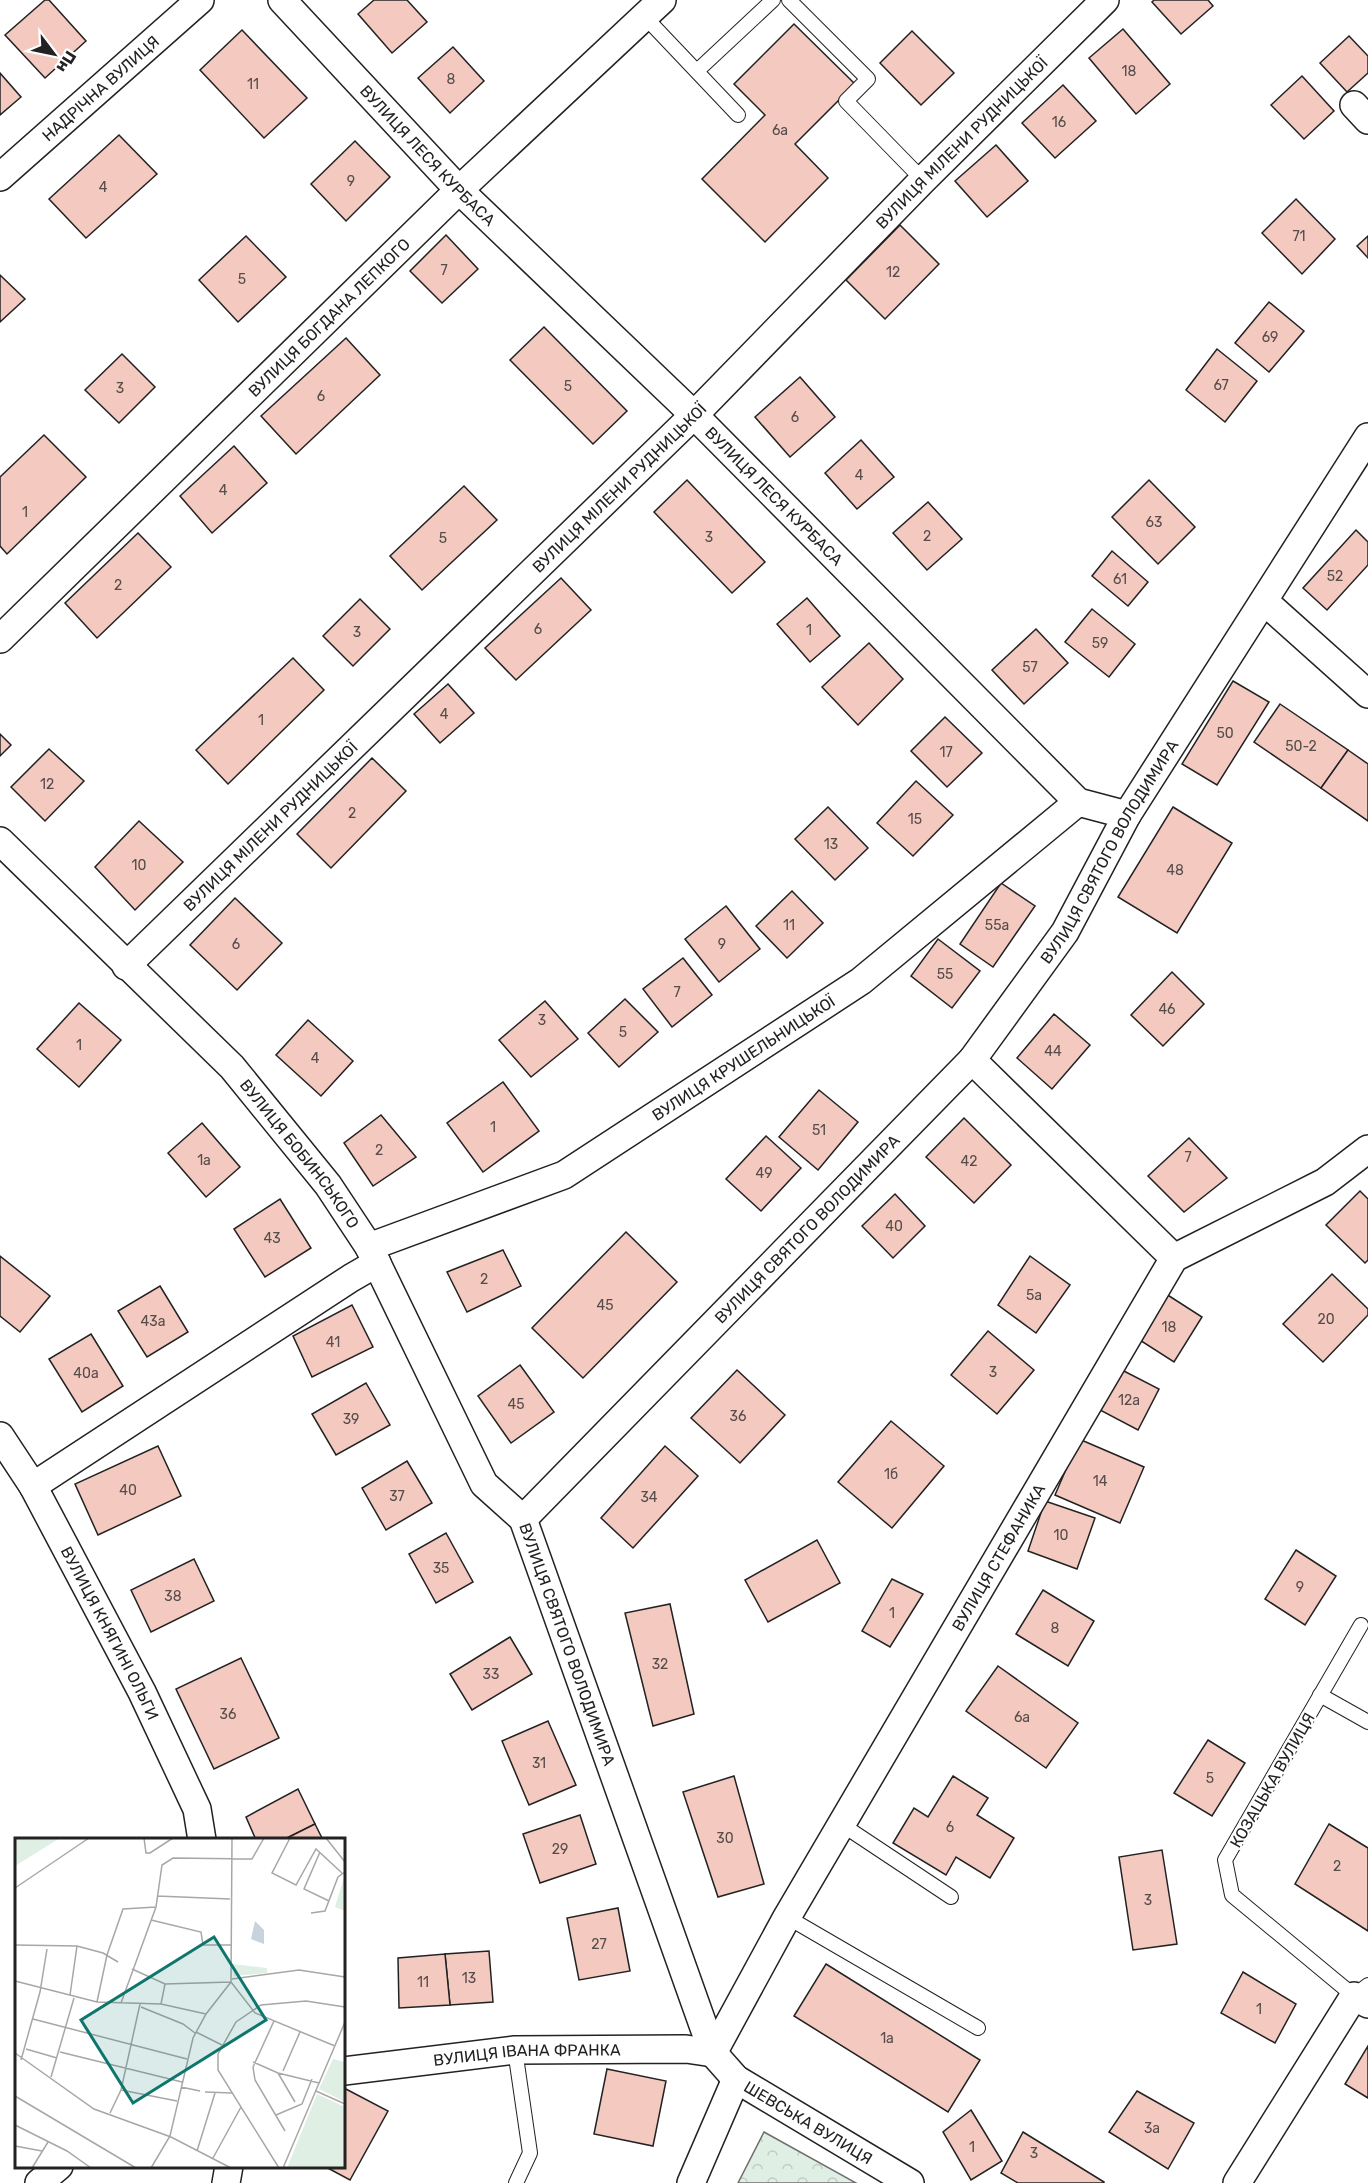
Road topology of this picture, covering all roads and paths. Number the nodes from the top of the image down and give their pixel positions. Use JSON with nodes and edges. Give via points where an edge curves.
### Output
{"nodes":[{"id":1,"x":200,"y":0,"type":"edge"},
{"id":2,"x":282,"y":0,"type":"edge"},
{"id":3,"x":773,"y":0,"type":"edge"},
{"id":4,"x":789,"y":0,"type":"edge"},
{"id":5,"x":1105,"y":0,"type":"edge"},
{"id":6,"x":654,"y":9,"type":"edge"},
{"id":7,"x":697,"y":71,"type":"junction"},
{"id":8,"x":738,"y":115,"type":"dead end"},
{"id":9,"x":0,"y":177,"type":"edge"},
{"id":10,"x":923,"y":180,"type":"junction"},
{"id":11,"x":459,"y":190,"type":"junction"},
{"id":12,"x":694,"y":415,"type":"junction"},
{"id":13,"x":1368,"y":437,"type":"edge"},
{"id":14,"x":1264,"y":601,"type":"junction"},
{"id":15,"x":0,"y":639,"type":"edge"},
{"id":16,"x":1368,"y":694,"type":"edge"},
{"id":17,"x":1078,"y":802,"type":"junction"},
{"id":18,"x":1127,"y":815,"type":"junction"},
{"id":19,"x":0,"y":841,"type":"edge"},
{"id":20,"x":126,"y":966,"type":"junction"},
{"id":21,"x":972,"y":1060,"type":"junction"},
{"id":22,"x":1368,"y":1149,"type":"edge"},
{"id":23,"x":373,"y":1255,"type":"junction"},
{"id":24,"x":1174,"y":1258,"type":"junction"},
{"id":25,"x":0,"y":1436,"type":"edge"},
{"id":26,"x":33,"y":1486,"type":"junction"},
{"id":27,"x":523,"y":1519,"type":"junction"},
{"id":28,"x":1361,"y":1625,"type":"dead end"},
{"id":29,"x":1320,"y":1695,"type":"junction"},
{"id":30,"x":1368,"y":1722,"type":"edge"},
{"id":31,"x":841,"y":1824,"type":"junction"},
{"id":32,"x":202,"y":1838,"type":"edge"},
{"id":33,"x":951,"y":1898,"type":"dead end"},
{"id":34,"x":786,"y":1917,"type":"junction"},
{"id":35,"x":1363,"y":1995,"type":"edge"},
{"id":36,"x":978,"y":2028,"type":"dead end"},
{"id":37,"x":515,"y":2050,"type":"junction"},
{"id":38,"x":713,"y":2053,"type":"junction"},
{"id":39,"x":345,"y":2071,"type":"edge"},
{"id":40,"x":736,"y":2079,"type":"junction"},
{"id":41,"x":57,"y":2168,"type":"edge"},
{"id":42,"x":229,"y":2168,"type":"edge"},
{"id":43,"x":39,"y":2183,"type":"edge"},
{"id":44,"x":226,"y":2183,"type":"edge"},
{"id":45,"x":516,"y":2183,"type":"edge"},
{"id":46,"x":692,"y":2183,"type":"edge"},
{"id":47,"x":910,"y":2183,"type":"edge"},
{"id":48,"x":1237,"y":2183,"type":"edge"}],
"edges":[{"from":1,"to":9,"type":"street","name":"НАДРІЧНА ВУЛИЦЯ"},
{"from":2,"to":11,"type":"street","name":"ВУЛИЦЯ ЛЕСЯ КУРБАСА"},
{"from":3,"to":7,"type":"lane"},
{"from":4,"to":10,"type":"lane","via":[[868,79],[846,101]]},
{"from":5,"to":10,"type":"street","name":"ВУЛИЦЯ МІЛЕНИ РУДНИЦЬКОЇ"},
{"from":6,"to":7,"type":"lane"},
{"from":6,"to":11,"type":"street","name":"ВУЛИЦЯ БОГДАНА ЛЕПКОГО"},
{"from":7,"to":8,"type":"lane"},
{"from":10,"to":12,"type":"street","name":"ВУЛИЦЯ МІЛЕНИ РУДНИЦЬКОЇ"},
{"from":11,"to":12,"type":"street","name":"ВУЛИЦЯ ЛЕСЯ КУРБАСА"},
{"from":11,"to":15,"type":"street","name":"ВУЛИЦЯ БОГДАНА ЛЕПКОГО"},
{"from":12,"to":17,"type":"street","name":"ВУЛИЦЯ ЛЕСЯ КУРБАСА"},
{"from":12,"to":20,"type":"street","name":"ВУЛИЦЯ МІЛЕНИ РУДНИЦЬКОЇ"},
{"from":13,"to":14,"type":"street","name":"ВУЛИЦЯ СВЯТОГО ВОЛОДИМИРА"},
{"from":14,"to":16,"type":"street"},
{"from":14,"to":18,"type":"street","name":"ВУЛИЦЯ СВЯТОГО ВОЛОДИМИРА"},
{"from":17,"to":18,"type":"street"},
{"from":17,"to":23,"type":"street","name":"ВУЛИЦЯ КРУШЕЛЬНИЦЬКОЇ","via":[[861,981],[564,1175]]},
{"from":18,"to":21,"type":"street","name":"ВУЛИЦЯ СВЯТОГО ВОЛОДИМИРА","via":[[1065,932]]},
{"from":19,"to":20,"type":"street","name":"ВУЛИЦЯ БОБИНСЬКОГО"},
{"from":20,"to":23,"type":"street","name":"ВУЛИЦЯ БОБИНСЬКОГО","via":[[232,1067],[328,1185]]},
{"from":21,"to":24,"type":"street"},
{"from":21,"to":27,"type":"street","name":"ВУЛИЦЯ СВЯТОГО ВОЛОДИМИРА"},
{"from":22,"to":24,"type":"street","via":[[1325,1182]]},
{"from":23,"to":26,"type":"street","name":"ВУЛИЦЯ КРУШЕЛЬНИЦЬКОЇ","via":[[351,1278]]},
{"from":23,"to":27,"type":"street","name":"ВУЛИЦЯ БОБИНСЬКОГО","via":[[484,1484]]},
{"from":24,"to":31,"type":"street","name":"ВУЛИЦЯ СТЕФАНИКА"},
{"from":25,"to":26,"type":"street","name":"ВУЛИЦЯ КНЯГИНІ ОЛЬГИ"},
{"from":26,"to":32,"type":"street","name":"ВУЛИЦЯ КНЯГИНІ ОЛЬГИ","via":[[142,1692],[197,1809]]},
{"from":27,"to":38,"type":"street","name":"ВУЛИЦЯ СВЯТОГО ВОЛОДИМИРА"},
{"from":28,"to":29,"type":"lane","name":"КОЗАЦЬКА ВУЛИЦЯ"},
{"from":29,"to":30,"type":"lane"},
{"from":29,"to":35,"type":"lane","name":"КОЗАЦЬКА ВУЛИЦЯ","via":[[1225,1860],[1232,1894]]},
{"from":31,"to":33,"type":"lane"},
{"from":31,"to":34,"type":"street","name":"ВУЛИЦЯ СТЕФАНИКА"},
{"from":34,"to":36,"type":"lane"},
{"from":34,"to":38,"type":"street","name":"ВУЛИЦЯ СТЕФАНИКА"},
{"from":35,"to":48,"type":"street","name":"КОЗАЦЬКА ВУЛИЦЯ"},
{"from":37,"to":38,"type":"street","name":"ВУЛИЦЯ ІВАНА ФРАНКА","via":[[686,2049]]},
{"from":37,"to":39,"type":"street","name":"ВУЛИЦЯ ІВАНА ФРАНКА"},
{"from":37,"to":45,"type":"lane","via":[[531,2153]]},
{"from":38,"to":40,"type":"street","name":"ШЕВСЬКА ВУЛИЦЯ"},
{"from":40,"to":46,"type":"street"},
{"from":40,"to":47,"type":"street","name":"ШЕВСЬКА ВУЛИЦЯ"},
{"from":41,"to":43,"type":"street"},
{"from":42,"to":44,"type":"street"}]}
